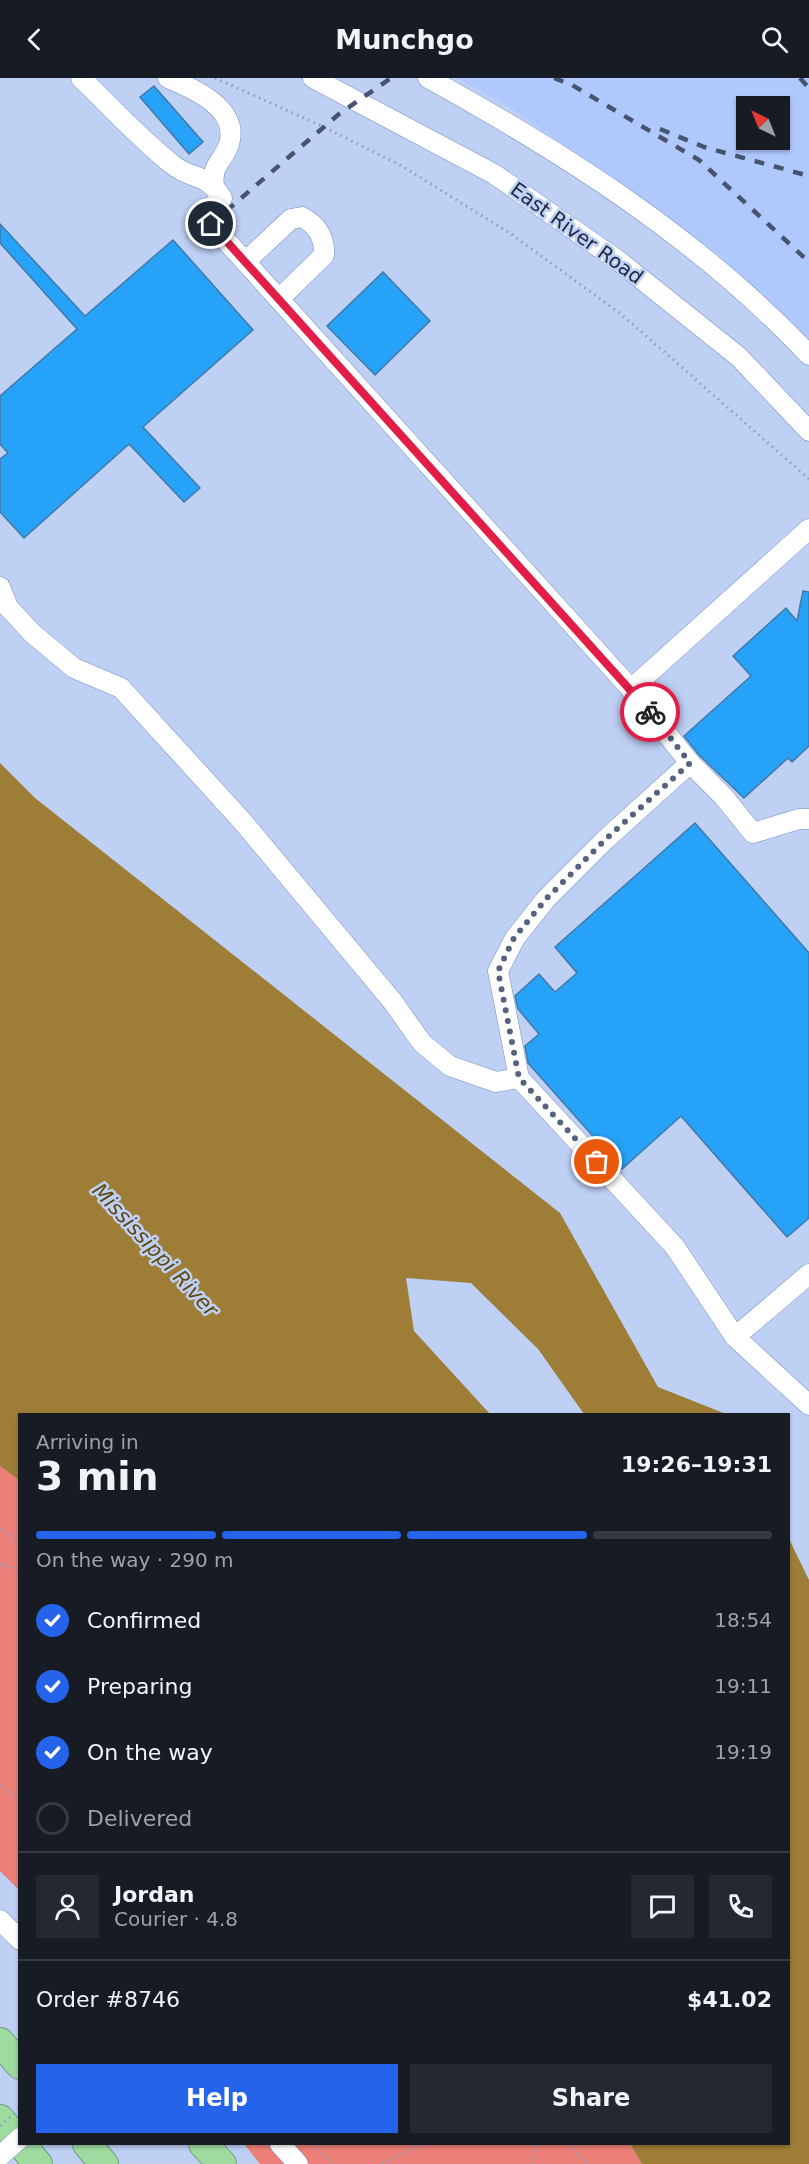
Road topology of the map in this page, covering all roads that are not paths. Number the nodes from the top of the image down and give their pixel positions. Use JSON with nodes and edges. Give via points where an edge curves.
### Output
{"nodes":[{"id":1,"x":81,"y":78,"type":"edge"},
{"id":2,"x":168,"y":78,"type":"edge"},
{"id":3,"x":314,"y":78,"type":"edge"},
{"id":4,"x":428,"y":78,"type":"edge"},
{"id":5,"x":214,"y":186,"type":"junction"},
{"id":6,"x":245,"y":262,"type":"junction"},
{"id":7,"x":279,"y":299,"type":"junction"},
{"id":8,"x":809,"y":355,"type":"edge"},
{"id":9,"x":809,"y":431,"type":"edge"},
{"id":10,"x":809,"y":529,"type":"edge"},
{"id":11,"x":0,"y":587,"type":"edge"},
{"id":12,"x":631,"y":689,"type":"junction"},
{"id":13,"x":690,"y":763,"type":"junction"},
{"id":14,"x":809,"y":819,"type":"edge"},
{"id":15,"x":519,"y":1078,"type":"junction"},
{"id":16,"x":809,"y":1274,"type":"edge"},
{"id":17,"x":735,"y":1337,"type":"junction"},
{"id":18,"x":809,"y":1405,"type":"edge"},
{"id":19,"x":0,"y":1920,"type":"edge"},
{"id":20,"x":18,"y":1938,"type":"edge"},
{"id":21,"x":0,"y":2042,"type":"edge"},
{"id":22,"x":18,"y":2063,"type":"edge"},
{"id":23,"x":0,"y":2119,"type":"edge"},
{"id":24,"x":18,"y":2139,"type":"edge"},
{"id":25,"x":18,"y":2142,"type":"edge"},
{"id":26,"x":23,"y":2145,"type":"edge"},
{"id":27,"x":88,"y":2145,"type":"edge"},
{"id":28,"x":204,"y":2145,"type":"edge"},
{"id":29,"x":281,"y":2145,"type":"edge"},
{"id":30,"x":0,"y":2156,"type":"edge"},
{"id":31,"x":38,"y":2164,"type":"edge"},
{"id":32,"x":104,"y":2164,"type":"edge"},
{"id":33,"x":222,"y":2164,"type":"edge"},
{"id":34,"x":298,"y":2164,"type":"edge"}],
"edges":[{"from":1,"to":5,"type":"street","via":[[174,166]]},
{"from":2,"to":5,"type":"street","via":[[208,97],[226,118],[229,143],[212,173]]},
{"from":3,"to":9,"type":"street","name":"East River Road","via":[[494,174],[620,262],[739,357]]},
{"from":4,"to":8,"type":"street","via":[[626,197],[739,286]]},
{"from":5,"to":6,"type":"street","via":[[222,198],[203,215]]},
{"from":6,"to":7,"type":"street"},
{"from":6,"to":7,"type":"street","via":[[291,219],[302,217],[311,222],[325,244],[324,255]]},
{"from":7,"to":12,"type":"street"},
{"from":10,"to":12,"type":"street"},
{"from":11,"to":15,"type":"street","via":[[8,607],[74,668],[121,688],[243,822],[393,1002],[422,1043],[450,1066],[496,1082]]},
{"from":12,"to":13,"type":"street"},
{"from":13,"to":14,"type":"street","via":[[753,833]]},
{"from":13,"to":15,"type":"street","via":[[591,854],[514,938],[498,971]]},
{"from":15,"to":17,"type":"street","via":[[675,1247]]},
{"from":16,"to":17,"type":"street"},
{"from":17,"to":18,"type":"street"},
{"from":19,"to":20,"type":"street"},
{"from":21,"to":22,"type":"highway"},
{"from":23,"to":24,"type":"highway"},
{"from":25,"to":30,"type":"street","bridge":true},
{"from":26,"to":31,"type":"highway"},
{"from":27,"to":32,"type":"highway"},
{"from":28,"to":33,"type":"highway"},
{"from":29,"to":34,"type":"street"}]}
